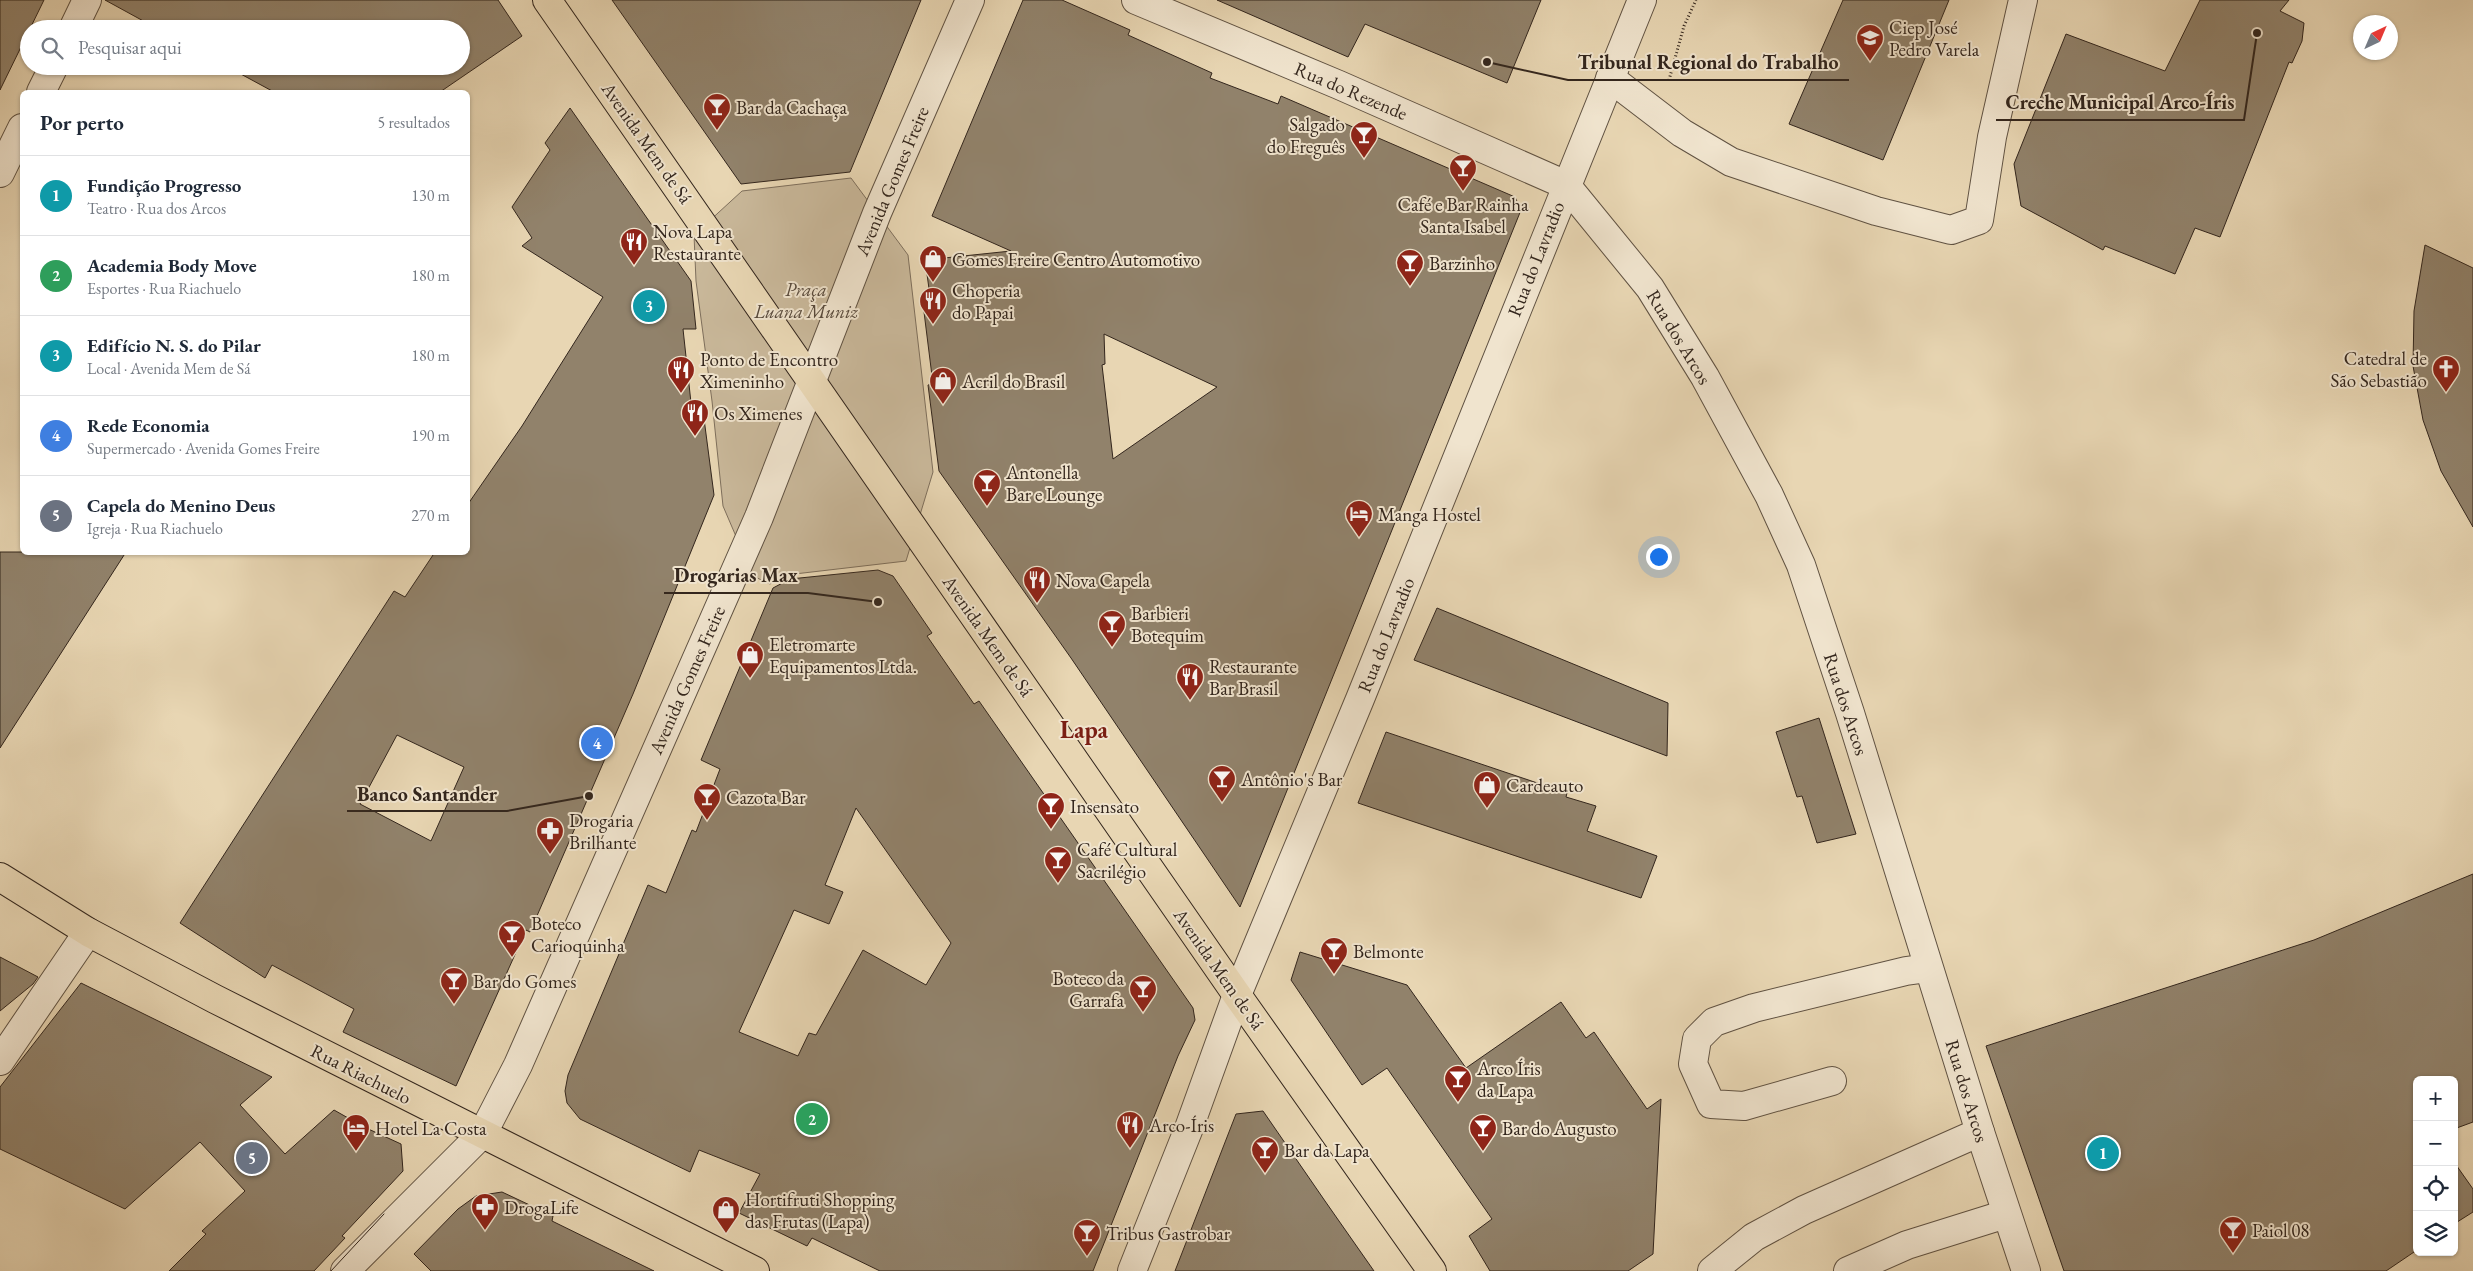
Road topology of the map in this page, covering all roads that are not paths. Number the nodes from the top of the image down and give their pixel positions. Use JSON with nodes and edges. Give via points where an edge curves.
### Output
{"nodes":[{"id":1,"x":87,"y":0,"type":"edge"},
{"id":2,"x":547,"y":0,"type":"edge"},
{"id":3,"x":970,"y":0,"type":"edge"},
{"id":4,"x":1136,"y":0,"type":"edge"},
{"id":5,"x":1642,"y":0,"type":"edge"},
{"id":6,"x":2023,"y":0,"type":"edge"},
{"id":7,"x":77,"y":20,"type":"edge"},
{"id":8,"x":49,"y":75,"type":"edge"},
{"id":9,"x":1610,"y":78,"type":"junction"},
{"id":10,"x":41,"y":90,"type":"edge"},
{"id":11,"x":20,"y":132,"type":"edge"},
{"id":12,"x":0,"y":173,"type":"edge"},
{"id":13,"x":1566,"y":185,"type":"junction"},
{"id":14,"x":811,"y":380,"type":"junction"},
{"id":15,"x":0,"y":877,"type":"edge"},
{"id":16,"x":88,"y":932,"type":"junction"},
{"id":17,"x":1928,"y":968,"type":"junction"},
{"id":18,"x":1237,"y":995,"type":"junction"},
{"id":19,"x":0,"y":1061,"type":"edge"},
{"id":20,"x":1832,"y":1081,"type":"dead end"},
{"id":21,"x":1980,"y":1132,"type":"junction"},
{"id":22,"x":483,"y":1133,"type":"junction"},
{"id":23,"x":2006,"y":1214,"type":"junction"},
{"id":24,"x":345,"y":1271,"type":"edge"},
{"id":25,"x":755,"y":1271,"type":"edge"},
{"id":26,"x":1132,"y":1271,"type":"edge"},
{"id":27,"x":1432,"y":1271,"type":"edge"},
{"id":28,"x":1712,"y":1271,"type":"edge"},
{"id":29,"x":1848,"y":1271,"type":"edge"},
{"id":30,"x":2026,"y":1271,"type":"edge"}],
"edges":[{"from":1,"to":7,"type":"street"},
{"from":2,"to":14,"type":"main road","name":"Avenida Mem de Sá"},
{"from":3,"to":14,"type":"street","name":"Avenida Gomes Freire","via":[[876,212]]},
{"from":4,"to":13,"type":"street","name":"Rua do Rezende"},
{"from":5,"to":9,"type":"street","name":"Rua do Lavradio"},
{"from":6,"to":9,"type":"street","via":[[1992,136],[1980,220],[1951,230],[1876,211],[1732,162],[1682,133]]},
{"from":8,"to":10,"type":"street"},
{"from":9,"to":13,"type":"street","name":"Rua do Lavradio"},
{"from":11,"to":12,"type":"street"},
{"from":13,"to":17,"type":"street","name":"Rua dos Arcos","via":[[1650,288],[1704,377],[1769,496],[1797,556],[1850,713]]},
{"from":13,"to":18,"type":"street","name":"Rua do Lavradio","via":[[1360,699]]},
{"from":14,"to":18,"type":"main road","name":"Avenida Mem de Sá"},
{"from":14,"to":22,"type":"street","name":"Avenida Gomes Freire","via":[[759,517],[518,1065]]},
{"from":15,"to":16,"type":"main road","name":"Rua Riachuelo"},
{"from":16,"to":19,"type":"street"},
{"from":16,"to":22,"type":"main road","name":"Rua Riachuelo","via":[[387,1088]]},
{"from":17,"to":20,"type":"street","via":[[1754,1008],[1714,1022],[1697,1039],[1693,1064],[1712,1104],[1744,1106]]},
{"from":17,"to":21,"type":"street","name":"Rua dos Arcos"},
{"from":18,"to":26,"type":"street","name":"Rua do Lavradio"},
{"from":18,"to":27,"type":"main road","name":"Avenida Mem de Sá"},
{"from":21,"to":23,"type":"street","name":"Rua dos Arcos"},
{"from":21,"to":28,"type":"street","via":[[1804,1210],[1754,1236]]},
{"from":22,"to":24,"type":"street","name":"Avenida Gomes Freire"},
{"from":22,"to":25,"type":"main road","name":"Rua Riachuelo"},
{"from":23,"to":29,"type":"street","via":[[1907,1245]]},
{"from":23,"to":30,"type":"street","name":"Rua dos Arcos"}]}
